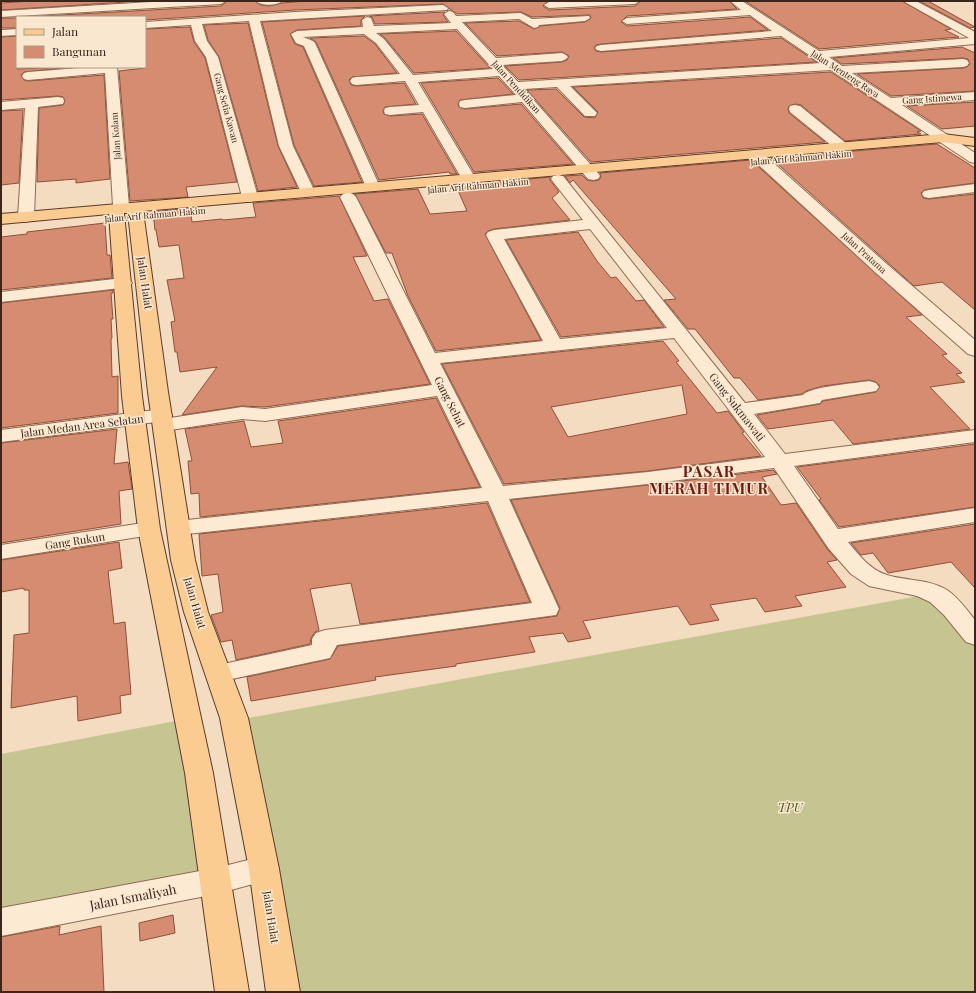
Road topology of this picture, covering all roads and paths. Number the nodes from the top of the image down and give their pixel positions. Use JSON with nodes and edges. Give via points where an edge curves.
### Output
{"nodes":[{"id":1,"x":221,"y":1,"type":"edge"},
{"id":2,"x":261,"y":1,"type":"edge"},
{"id":3,"x":277,"y":1,"type":"edge"},
{"id":4,"x":420,"y":1,"type":"edge"},
{"id":5,"x":635,"y":1,"type":"edge"},
{"id":6,"x":735,"y":1,"type":"edge"},
{"id":7,"x":908,"y":1,"type":"edge"},
{"id":8,"x":353,"y":4,"type":"dead end"},
{"id":9,"x":439,"y":5,"type":"edge"},
{"id":10,"x":549,"y":5,"type":"dead end"},
{"id":11,"x":108,"y":8,"type":"edge"},
{"id":12,"x":751,"y":12,"type":"junction"},
{"id":13,"x":1,"y":14,"type":"edge"},
{"id":14,"x":597,"y":17,"type":"dead end"},
{"id":15,"x":254,"y":18,"type":"junction"},
{"id":16,"x":627,"y":20,"type":"dead end"},
{"id":17,"x":195,"y":21,"type":"junction"},
{"id":18,"x":457,"y":22,"type":"junction"},
{"id":19,"x":146,"y":25,"type":"edge"},
{"id":20,"x":368,"y":25,"type":"junction"},
{"id":21,"x":16,"y":32,"type":"edge"},
{"id":22,"x":1,"y":33,"type":"edge"},
{"id":23,"x":783,"y":33,"type":"junction"},
{"id":24,"x":975,"y":37,"type":"edge"},
{"id":25,"x":975,"y":41,"type":"edge"},
{"id":26,"x":552,"y":48,"type":"dead end"},
{"id":27,"x":601,"y":48,"type":"dead end"},
{"id":28,"x":816,"y":55,"type":"junction"},
{"id":29,"x":562,"y":57,"type":"dead end"},
{"id":30,"x":490,"y":58,"type":"junction"},
{"id":31,"x":963,"y":63,"type":"dead end"},
{"id":32,"x":633,"y":66,"type":"dead end"},
{"id":33,"x":111,"y":68,"type":"edge"},
{"id":34,"x":840,"y":70,"type":"junction"},
{"id":35,"x":503,"y":72,"type":"junction"},
{"id":36,"x":28,"y":76,"type":"dead end"},
{"id":37,"x":797,"y":76,"type":"dead end"},
{"id":38,"x":409,"y":78,"type":"junction"},
{"id":39,"x":646,"y":78,"type":"junction"},
{"id":40,"x":356,"y":82,"type":"dead end"},
{"id":41,"x":560,"y":83,"type":"junction"},
{"id":42,"x":515,"y":86,"type":"junction"},
{"id":43,"x":975,"y":96,"type":"edge"},
{"id":44,"x":526,"y":98,"type":"junction"},
{"id":45,"x":58,"y":101,"type":"dead end"},
{"id":46,"x":889,"y":102,"type":"junction"},
{"id":47,"x":32,"y":103,"type":"junction"},
{"id":48,"x":465,"y":104,"type":"dead end"},
{"id":49,"x":975,"y":104,"type":"edge"},
{"id":50,"x":1,"y":106,"type":"edge"},
{"id":51,"x":426,"y":108,"type":"junction"},
{"id":52,"x":795,"y":109,"type":"dead end"},
{"id":53,"x":390,"y":111,"type":"dead end"},
{"id":54,"x":902,"y":111,"type":"junction"},
{"id":55,"x":590,"y":113,"type":"dead end"},
{"id":56,"x":949,"y":142,"type":"junction"},
{"id":57,"x":972,"y":142,"type":"edge"},
{"id":58,"x":842,"y":147,"type":"junction"},
{"id":59,"x":758,"y":158,"type":"junction"},
{"id":60,"x":975,"y":159,"type":"edge"},
{"id":61,"x":590,"y":172,"type":"junction"},
{"id":62,"x":469,"y":179,"type":"junction"},
{"id":63,"x":558,"y":179,"type":"junction"},
{"id":64,"x":373,"y":187,"type":"junction"},
{"id":65,"x":975,"y":188,"type":"edge"},
{"id":66,"x":308,"y":192,"type":"junction"},
{"id":67,"x":929,"y":194,"type":"dead end"},
{"id":68,"x":250,"y":197,"type":"junction"},
{"id":69,"x":348,"y":197,"type":"junction"},
{"id":70,"x":125,"y":212,"type":"junction"},
{"id":71,"x":26,"y":217,"type":"junction"},
{"id":72,"x":1,"y":219,"type":"edge"},
{"id":73,"x":593,"y":224,"type":"junction"},
{"id":74,"x":1,"y":229,"type":"edge"},
{"id":75,"x":123,"y":283,"type":"junction"},
{"id":76,"x":1,"y":297,"type":"edge"},
{"id":77,"x":678,"y":332,"type":"junction"},
{"id":78,"x":554,"y":345,"type":"junction"},
{"id":79,"x":975,"y":350,"type":"edge"},
{"id":80,"x":428,"y":359,"type":"junction"},
{"id":81,"x":869,"y":387,"type":"dead end"},
{"id":82,"x":443,"y":389,"type":"junction"},
{"id":83,"x":740,"y":410,"type":"junction"},
{"id":84,"x":134,"y":419,"type":"junction"},
{"id":85,"x":163,"y":420,"type":"junction"},
{"id":86,"x":1,"y":436,"type":"edge"},
{"id":87,"x":975,"y":436,"type":"edge"},
{"id":88,"x":779,"y":460,"type":"junction"},
{"id":89,"x":496,"y":494,"type":"junction"},
{"id":90,"x":975,"y":514,"type":"edge"},
{"id":91,"x":178,"y":528,"type":"junction"},
{"id":92,"x":149,"y":529,"type":"junction"},
{"id":93,"x":833,"y":537,"type":"junction"},
{"id":94,"x":1,"y":552,"type":"edge"},
{"id":95,"x":975,"y":636,"type":"edge"},
{"id":96,"x":218,"y":674,"type":"junction"},
{"id":97,"x":264,"y":869,"type":"junction"},
{"id":98,"x":216,"y":881,"type":"junction"},
{"id":99,"x":1,"y":922,"type":"edge"},
{"id":100,"x":232,"y":992,"type":"edge"},
{"id":101,"x":283,"y":992,"type":"edge"}],
"edges":[{"from":1,"to":11,"type":"street"},
{"from":2,"to":3,"type":"street"},
{"from":4,"to":8,"type":"street"},
{"from":5,"to":10,"type":"street"},
{"from":6,"to":12,"type":"street","name":"Jalan Menteng Raya"},
{"from":7,"to":24,"type":"street"},
{"from":9,"to":15,"type":"street"},
{"from":9,"to":18,"type":"street","name":"Jalan Pendidikan"},
{"from":11,"to":13,"type":"street"},
{"from":12,"to":16,"type":"street"},
{"from":12,"to":23,"type":"street","name":"Jalan Menteng Raya"},
{"from":14,"to":18,"type":"street","via":[[532,23],[521,16]]},
{"from":15,"to":17,"type":"street"},
{"from":15,"to":66,"type":"street","via":[[286,146]]},
{"from":17,"to":19,"type":"street"},
{"from":17,"to":68,"type":"street","name":"Gang Setia Kawan","via":[[200,41],[212,57]]},
{"from":18,"to":20,"type":"street"},
{"from":18,"to":30,"type":"street","name":"Jalan Pendidikan"},
{"from":20,"to":38,"type":"street","via":[[370,34],[380,41]]},
{"from":20,"to":64,"type":"street","via":[[297,34],[300,41],[309,43]]},
{"from":21,"to":22,"type":"street"},
{"from":23,"to":27,"type":"street"},
{"from":23,"to":28,"type":"street","name":"Jalan Menteng Raya"},
{"from":25,"to":28,"type":"street"},
{"from":26,"to":30,"type":"street"},
{"from":28,"to":34,"type":"street","name":"Jalan Menteng Raya"},
{"from":29,"to":30,"type":"street"},
{"from":30,"to":35,"type":"street","name":"Jalan Pendidikan"},
{"from":31,"to":34,"type":"street"},
{"from":32,"to":39,"type":"street"},
{"from":33,"to":36,"type":"street"},
{"from":33,"to":70,"type":"street","name":"Jalan Kolam"},
{"from":34,"to":37,"type":"street"},
{"from":34,"to":39,"type":"street"},
{"from":34,"to":46,"type":"street","name":"Jalan Menteng Raya"},
{"from":35,"to":38,"type":"street"},
{"from":35,"to":42,"type":"street","name":"Jalan Pendidikan"},
{"from":38,"to":40,"type":"street"},
{"from":38,"to":51,"type":"street"},
{"from":39,"to":41,"type":"street"},
{"from":41,"to":42,"type":"street"},
{"from":41,"to":55,"type":"street"},
{"from":42,"to":44,"type":"street","name":"Jalan Pendidikan"},
{"from":43,"to":46,"type":"street","name":"Gang Istimewa"},
{"from":44,"to":48,"type":"street"},
{"from":44,"to":61,"type":"street","name":"Jalan Pendidikan"},
{"from":45,"to":47,"type":"street"},
{"from":46,"to":54,"type":"street","name":"Jalan Menteng Raya"},
{"from":47,"to":50,"type":"street"},
{"from":47,"to":71,"type":"street"},
{"from":49,"to":54,"type":"street"},
{"from":51,"to":53,"type":"street"},
{"from":51,"to":62,"type":"street"},
{"from":52,"to":58,"type":"street"},
{"from":54,"to":56,"type":"street","name":"Jalan Menteng Raya"},
{"from":56,"to":57,"type":"main road"},
{"from":56,"to":58,"type":"main road","name":"Jalan Arif Rahman Hakim"},
{"from":56,"to":59,"type":"main road","name":"Jalan Arif Rahman Hakim"},
{"from":56,"to":60,"type":"street","name":"Jalan Menteng Raya"},
{"from":58,"to":59,"type":"main road","name":"Jalan Arif Rahman Hakim"},
{"from":59,"to":61,"type":"main road","name":"Jalan Arif Rahman Hakim"},
{"from":59,"to":79,"type":"street","name":"Jalan Pratama"},
{"from":61,"to":62,"type":"main road","name":"Jalan Arif Rahman Hakim"},
{"from":61,"to":63,"type":"main road","name":"Jalan Arif Rahman Hakim"},
{"from":62,"to":64,"type":"main road","name":"Jalan Arif Rahman Hakim"},
{"from":63,"to":69,"type":"main road","name":"Jalan Arif Rahman Hakim"},
{"from":63,"to":73,"type":"street","name":"Gang Sukmawati"},
{"from":64,"to":66,"type":"main road","name":"Jalan Arif Rahman Hakim"},
{"from":65,"to":67,"type":"street"},
{"from":66,"to":68,"type":"main road","name":"Jalan Arif Rahman Hakim"},
{"from":68,"to":70,"type":"main road","name":"Jalan Arif Rahman Hakim"},
{"from":69,"to":70,"type":"main road","name":"Jalan Arif Rahman Hakim"},
{"from":69,"to":80,"type":"street","name":"Gang Sehat"},
{"from":70,"to":71,"type":"main road","name":"Jalan Arif Rahman Hakim"},
{"from":70,"to":74,"type":"main road","name":"Jalan Arif Rahman Hakim"},
{"from":70,"to":75,"type":"main road","name":"Jalan Halat"},
{"from":70,"to":85,"type":"main road","name":"Jalan Halat"},
{"from":71,"to":72,"type":"main road","name":"Jalan Arif Rahman Hakim"},
{"from":73,"to":77,"type":"street","name":"Gang Sukmawati"},
{"from":73,"to":78,"type":"street","via":[[494,234]]},
{"from":75,"to":76,"type":"street"},
{"from":75,"to":84,"type":"main road","name":"Jalan Halat"},
{"from":77,"to":78,"type":"street"},
{"from":77,"to":83,"type":"street","name":"Gang Sukmawati"},
{"from":78,"to":80,"type":"street"},
{"from":80,"to":82,"type":"street","name":"Gang Sehat"},
{"from":81,"to":83,"type":"street","via":[[814,395],[810,400]]},
{"from":82,"to":85,"type":"street","name":"Jalan Medan Area Selatan","via":[[265,415],[242,413]]},
{"from":82,"to":89,"type":"street","name":"Gang Sehat"},
{"from":83,"to":88,"type":"street","name":"Gang Sukmawati"},
{"from":84,"to":85,"type":"street","name":"Jalan Medan Area Selatan"},
{"from":84,"to":86,"type":"street","name":"Jalan Medan Area Selatan"},
{"from":84,"to":92,"type":"main road","name":"Jalan Halat"},
{"from":85,"to":91,"type":"main road","name":"Jalan Halat"},
{"from":87,"to":88,"type":"street"},
{"from":88,"to":89,"type":"street","via":[[648,478]]},
{"from":88,"to":93,"type":"street","name":"Gang Sukmawati"},
{"from":89,"to":91,"type":"street"},
{"from":89,"to":96,"type":"street","name":"Gang Sehat","via":[[547,608],[329,638],[325,639],[321,652]]},
{"from":90,"to":93,"type":"street"},
{"from":91,"to":96,"type":"main road","name":"Jalan Halat","via":[[196,612]]},
{"from":92,"to":94,"type":"street","name":"Gang Rukun"},
{"from":92,"to":98,"type":"main road","name":"Jalan Halat","via":[[199,773]]},
{"from":93,"to":95,"type":"street","name":"Gang Sukmawati","via":[[852,562],[868,576],[882,583],[924,589],[940,597]]},
{"from":96,"to":97,"type":"main road","name":"Jalan Halat","via":[[234,718]]},
{"from":97,"to":98,"type":"street","name":"Jalan Ismaliyah"},
{"from":97,"to":101,"type":"main road","name":"Jalan Halat"},
{"from":98,"to":99,"type":"street","name":"Jalan Ismaliyah"},
{"from":98,"to":100,"type":"main road","name":"Jalan Halat"}]}
